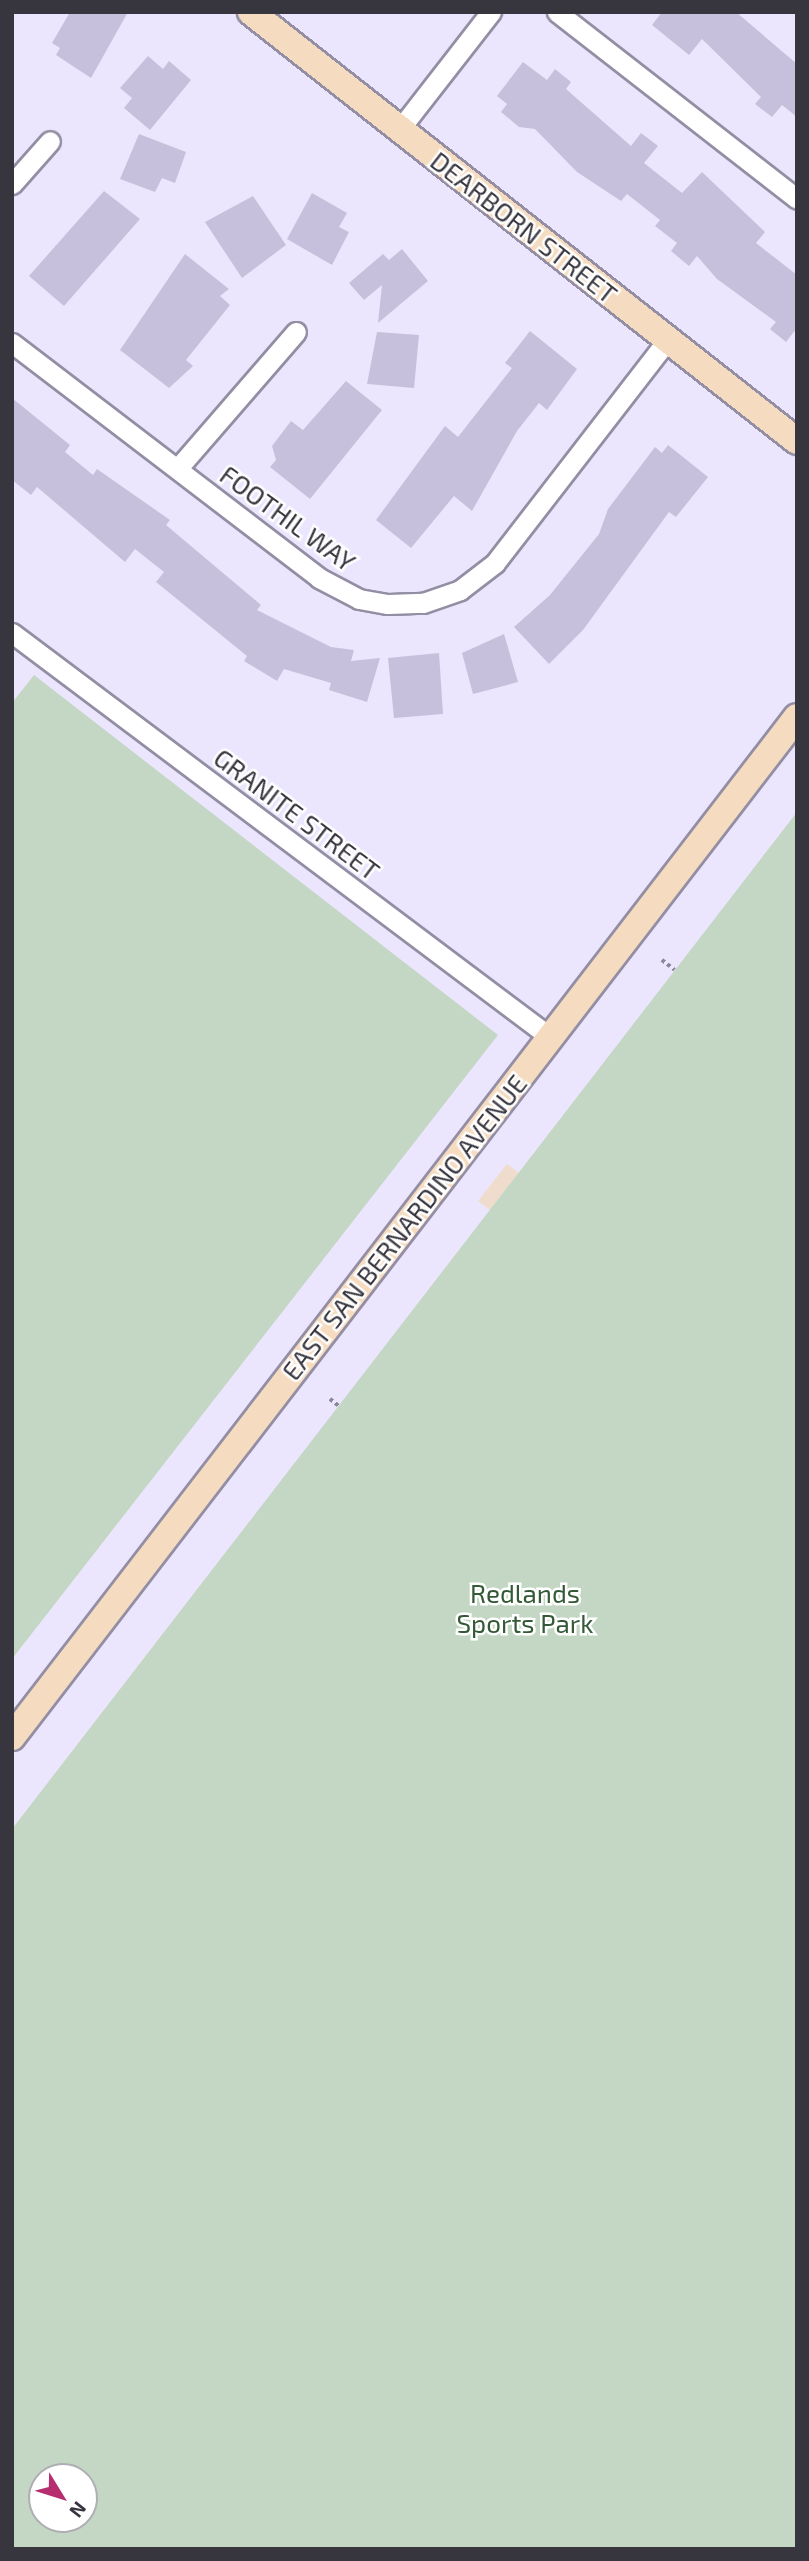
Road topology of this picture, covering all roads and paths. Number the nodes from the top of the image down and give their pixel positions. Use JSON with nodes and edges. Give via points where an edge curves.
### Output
{"nodes":[{"id":1,"x":251,"y":12,"type":"edge"},
{"id":2,"x":491,"y":12,"type":"edge"},
{"id":3,"x":558,"y":12,"type":"edge"},
{"id":4,"x":399,"y":130,"type":"junction"},
{"id":5,"x":50,"y":141,"type":"dead end"},
{"id":6,"x":12,"y":184,"type":"edge"},
{"id":7,"x":797,"y":199,"type":"edge"},
{"id":8,"x":296,"y":332,"type":"dead end"},
{"id":9,"x":668,"y":339,"type":"junction"},
{"id":10,"x":12,"y":343,"type":"edge"},
{"id":11,"x":797,"y":441,"type":"edge"},
{"id":12,"x":178,"y":468,"type":"junction"},
{"id":13,"x":12,"y":633,"type":"edge"},
{"id":14,"x":797,"y":717,"type":"edge"},
{"id":15,"x":662,"y":960,"type":"dead end"},
{"id":16,"x":675,"y":970,"type":"dead end"},
{"id":17,"x":550,"y":1037,"type":"junction"},
{"id":18,"x":330,"y":1399,"type":"dead end"},
{"id":19,"x":339,"y":1406,"type":"dead end"},
{"id":20,"x":12,"y":1737,"type":"edge"}],
"edges":[{"from":1,"to":4,"type":"street","name":"DEARBORN STREET"},
{"from":2,"to":4,"type":"street"},
{"from":3,"to":7,"type":"street"},
{"from":4,"to":9,"type":"street","name":"DEARBORN STREET"},
{"from":5,"to":6,"type":"street"},
{"from":8,"to":12,"type":"street"},
{"from":9,"to":11,"type":"street","name":"DEARBORN STREET"},
{"from":9,"to":12,"type":"street","name":"FOOTHIL WAY","via":[[495,563],[460,590],[423,603],[388,604],[338,591]]},
{"from":10,"to":12,"type":"street","name":"FOOTHIL WAY"},
{"from":13,"to":17,"type":"street","name":"GRANITE STREET"},
{"from":14,"to":17,"type":"street","name":"EAST SAN BERNARDINO AVENUE"},
{"from":15,"to":16,"type":"path"},
{"from":17,"to":20,"type":"street","name":"EAST SAN BERNARDINO AVENUE"},
{"from":18,"to":19,"type":"path"}]}
